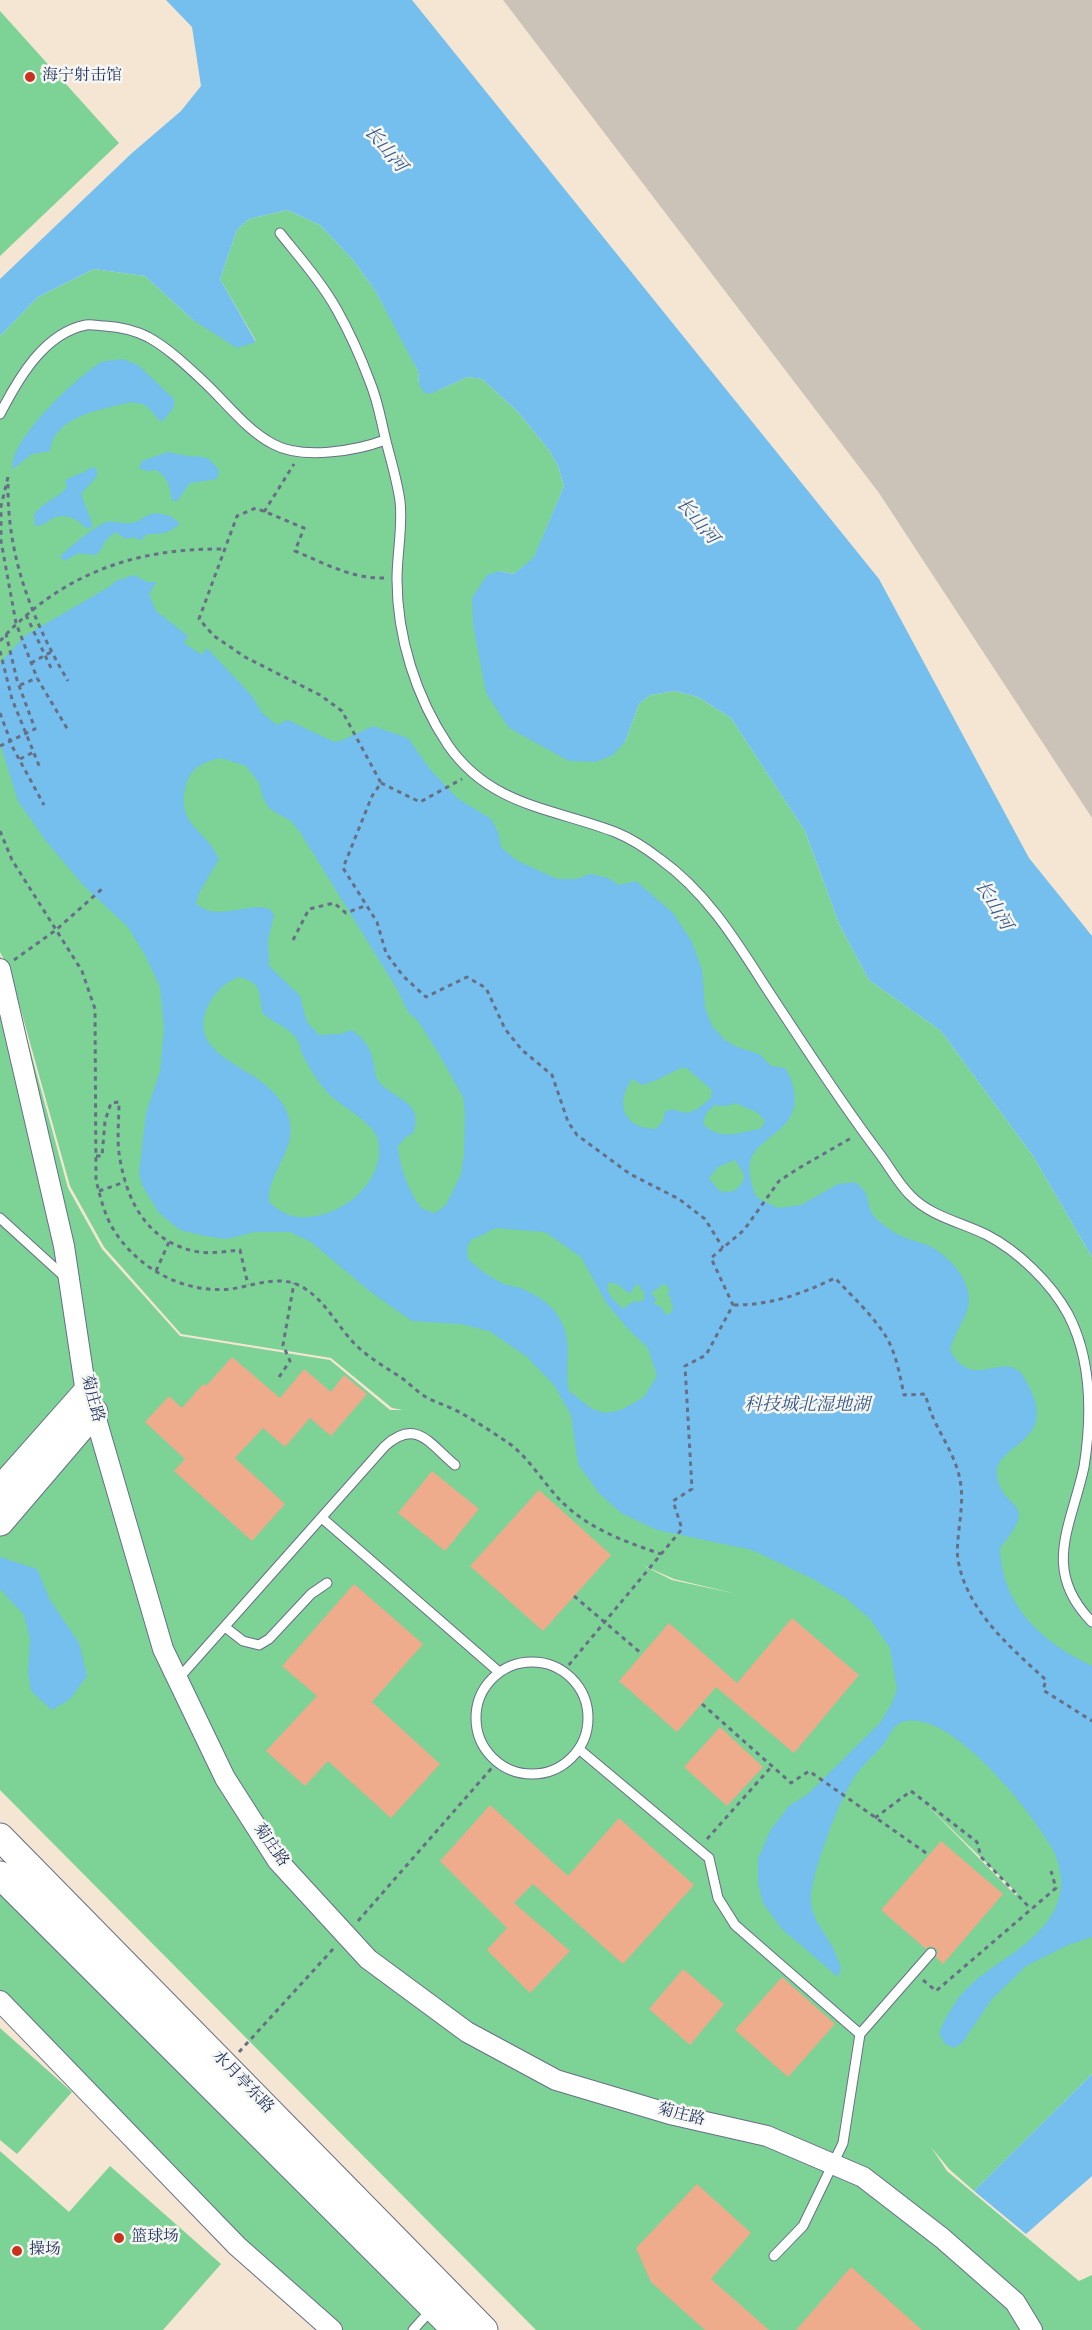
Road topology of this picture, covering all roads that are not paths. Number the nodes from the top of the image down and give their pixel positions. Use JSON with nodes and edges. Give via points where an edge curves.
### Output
{"nodes":[{"id":1,"x":280,"y":232,"type":"dead end"},
{"id":2,"x":0,"y":414,"type":"edge"},
{"id":3,"x":386,"y":440,"type":"junction"},
{"id":4,"x":0,"y":969,"type":"edge"},
{"id":5,"x":0,"y":1218,"type":"edge"},
{"id":6,"x":70,"y":1281,"type":"junction"},
{"id":7,"x":90,"y":1403,"type":"junction"},
{"id":8,"x":455,"y":1465,"type":"dead end"},
{"id":9,"x":7,"y":1493,"type":"edge"},
{"id":10,"x":322,"y":1518,"type":"junction"},
{"id":11,"x":0,"y":1522,"type":"edge"},
{"id":12,"x":327,"y":1583,"type":"dead end"},
{"id":13,"x":1092,"y":1622,"type":"edge"},
{"id":14,"x":225,"y":1627,"type":"junction"},
{"id":15,"x":499,"y":1672,"type":"junction"},
{"id":16,"x":178,"y":1679,"type":"junction"},
{"id":17,"x":580,"y":1750,"type":"junction"},
{"id":18,"x":0,"y":1837,"type":"edge"},
{"id":19,"x":0,"y":1875,"type":"edge"},
{"id":20,"x":931,"y":1953,"type":"dead end"},
{"id":21,"x":0,"y":2001,"type":"edge"},
{"id":22,"x":860,"y":2034,"type":"junction"},
{"id":23,"x":833,"y":2165,"type":"junction"},
{"id":24,"x":774,"y":2256,"type":"dead end"},
{"id":25,"x":433,"y":2307,"type":"junction"},
{"id":26,"x":332,"y":2330,"type":"edge"},
{"id":27,"x":412,"y":2330,"type":"edge"},
{"id":28,"x":456,"y":2330,"type":"edge"},
{"id":29,"x":484,"y":2330,"type":"edge"},
{"id":30,"x":1032,"y":2330,"type":"edge"}],
"edges":[{"from":1,"to":3,"type":"lane","via":[[337,309],[372,384]]},
{"from":2,"to":3,"type":"lane","via":[[33,360],[58,336],[87,325],[123,327],[149,338],[176,357],[251,429],[275,445],[301,452],[342,450]]},
{"from":3,"to":13,"type":"lane","via":[[400,505],[397,577],[404,642],[418,689],[467,770],[500,792],[543,811],[618,833],[687,880],[737,942],[909,1194],[928,1211],[989,1236],[1016,1255],[1065,1308],[1087,1362],[1090,1432],[1085,1466],[1062,1549],[1064,1575],[1073,1599]]},
{"from":4,"to":6,"type":"street","name":"菊庄路"},
{"from":5,"to":6,"type":"lane"},
{"from":6,"to":7,"type":"street","name":"菊庄路"},
{"from":7,"to":9,"type":"main road"},
{"from":7,"to":16,"type":"street","name":"菊庄路","via":[[163,1649]]},
{"from":8,"to":10,"type":"lane","via":[[420,1436],[408,1432],[397,1435]]},
{"from":9,"to":11,"type":"main road"},
{"from":10,"to":14,"type":"lane"},
{"from":10,"to":15,"type":"lane"},
{"from":12,"to":14,"type":"lane","via":[[259,1645],[243,1641]]},
{"from":14,"to":16,"type":"lane"},
{"from":15,"to":17,"type":"lane","via":[[516,1664],[535,1662],[554,1666],[570,1676],[588,1707],[588,1726]]},
{"from":15,"to":17,"type":"lane","via":[[485,1686],[477,1704],[475,1723],[480,1742],[491,1758],[506,1769],[541,1774],[558,1769]]},
{"from":16,"to":23,"type":"street","name":"菊庄路","via":[[225,1778],[278,1861],[368,1959],[466,2032],[556,2080],[670,2114],[767,2136]]},
{"from":17,"to":22,"type":"lane","via":[[709,1858],[718,1898],[735,1925]]},
{"from":18,"to":29,"type":"main road","name":"水月亭东路"},
{"from":19,"to":25,"type":"main road","name":"水月亭东路"},
{"from":20,"to":22,"type":"lane"},
{"from":21,"to":26,"type":"street","via":[[237,2246]]},
{"from":22,"to":23,"type":"lane","via":[[843,2143]]},
{"from":23,"to":24,"type":"lane","via":[[803,2226]]},
{"from":23,"to":30,"type":"street","name":"菊庄路","via":[[862,2177],[942,2238],[1015,2302]]},
{"from":25,"to":27,"type":"lane"},
{"from":25,"to":28,"type":"main road","name":"水月亭东路"}]}
